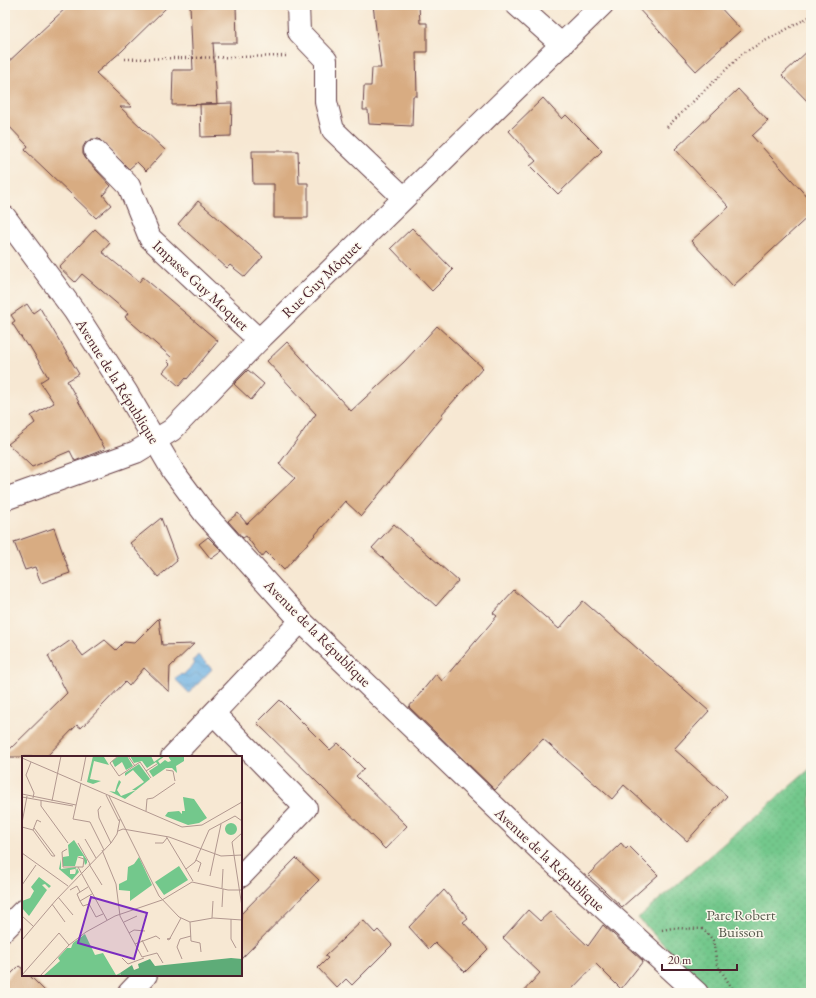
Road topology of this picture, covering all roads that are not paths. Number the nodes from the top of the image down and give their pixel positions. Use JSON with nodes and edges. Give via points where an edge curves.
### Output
{"nodes":[{"id":1,"x":298,"y":5,"type":"edge"},
{"id":2,"x":517,"y":5,"type":"edge"},
{"id":3,"x":602,"y":5,"type":"edge"},
{"id":4,"x":562,"y":45,"type":"junction"},
{"id":5,"x":95,"y":151,"type":"dead end"},
{"id":6,"x":404,"y":198,"type":"junction"},
{"id":7,"x":5,"y":217,"type":"edge"},
{"id":8,"x":259,"y":340,"type":"junction"},
{"id":9,"x":155,"y":441,"type":"junction"},
{"id":10,"x":5,"y":499,"type":"edge"},
{"id":11,"x":301,"y":621,"type":"junction"},
{"id":12,"x":214,"y":714,"type":"junction"},
{"id":13,"x":173,"y":756,"type":"edge"},
{"id":14,"x":242,"y":875,"type":"edge"},
{"id":15,"x":22,"y":912,"type":"edge"},
{"id":16,"x":5,"y":929,"type":"edge"},
{"id":17,"x":145,"y":976,"type":"edge"},
{"id":18,"x":129,"y":993,"type":"edge"},
{"id":19,"x":697,"y":993,"type":"edge"}],
"edges":[{"from":1,"to":6,"type":"street","via":[[299,32],[326,60],[326,102],[333,130]]},
{"from":2,"to":4,"type":"street"},
{"from":3,"to":4,"type":"street","name":"Rue Guy Môquet"},
{"from":4,"to":6,"type":"street","name":"Rue Guy Môquet"},
{"from":5,"to":8,"type":"street","name":"Impasse Guy Moquet","via":[[129,186],[150,238]]},
{"from":6,"to":8,"type":"street","name":"Rue Guy Môquet"},
{"from":7,"to":9,"type":"street","name":"Avenue de la République","via":[[75,312]]},
{"from":8,"to":9,"type":"street","name":"Rue Guy Môquet","via":[[172,430]]},
{"from":9,"to":10,"type":"street","name":"Rue Guy Môquet","via":[[136,452]]},
{"from":9,"to":11,"type":"street","name":"Avenue de la République","via":[[173,471],[206,514]]},
{"from":11,"to":12,"type":"street"},
{"from":11,"to":19,"type":"street","name":"Avenue de la République","via":[[542,852]]},
{"from":12,"to":13,"type":"street"},
{"from":12,"to":14,"type":"street","via":[[306,808]]},
{"from":15,"to":16,"type":"street"},
{"from":17,"to":18,"type":"street"}]}
